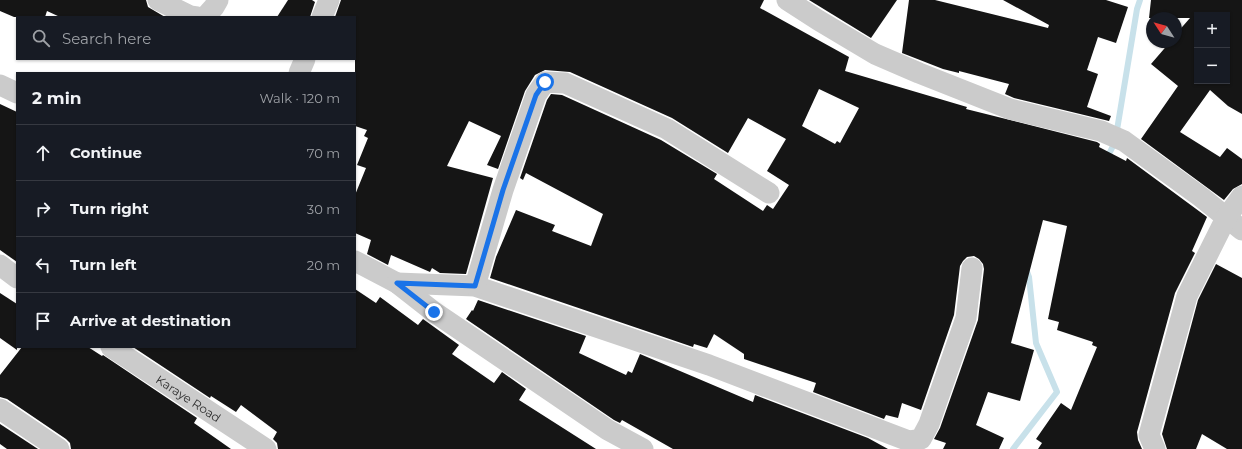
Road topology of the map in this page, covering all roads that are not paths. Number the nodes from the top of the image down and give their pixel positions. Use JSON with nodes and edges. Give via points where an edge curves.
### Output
{"nodes":[{"id":1,"x":158,"y":0,"type":"edge"},
{"id":2,"x":218,"y":0,"type":"edge"},
{"id":3,"x":329,"y":0,"type":"edge"},
{"id":4,"x":787,"y":0,"type":"edge"},
{"id":5,"x":190,"y":16,"type":"edge"},
{"id":6,"x":206,"y":16,"type":"edge"},
{"id":7,"x":322,"y":16,"type":"edge"},
{"id":8,"x":305,"y":60,"type":"edge"},
{"id":9,"x":299,"y":72,"type":"edge"},
{"id":10,"x":0,"y":85,"type":"edge"},
{"id":11,"x":16,"y":93,"type":"edge"},
{"id":12,"x":769,"y":193,"type":"dead end"},
{"id":13,"x":1242,"y":196,"type":"edge"},
{"id":14,"x":1234,"y":224,"type":"edge"},
{"id":15,"x":356,"y":261,"type":"edge"},
{"id":16,"x":0,"y":265,"type":"edge"},
{"id":17,"x":972,"y":268,"type":"dead end"},
{"id":18,"x":16,"y":277,"type":"edge"},
{"id":19,"x":397,"y":283,"type":"junction"},
{"id":20,"x":475,"y":286,"type":"junction"},
{"id":21,"x":113,"y":348,"type":"edge"},
{"id":22,"x":0,"y":409,"type":"edge"},
{"id":23,"x":59,"y":449,"type":"edge"},
{"id":24,"x":266,"y":449,"type":"edge"},
{"id":25,"x":643,"y":449,"type":"edge"},
{"id":26,"x":1154,"y":449,"type":"edge"}],
"edges":[{"from":1,"to":5,"type":"street"},
{"from":2,"to":6,"type":"street"},
{"from":3,"to":7,"type":"street"},
{"from":4,"to":14,"type":"street","via":[[875,54],[919,73],[1010,109],[1101,131],[1124,141]]},
{"from":8,"to":9,"type":"street"},
{"from":10,"to":11,"type":"street"},
{"from":12,"to":20,"type":"street","via":[[667,129],[565,83],[545,82],[536,95],[503,190]]},
{"from":13,"to":14,"type":"street"},
{"from":14,"to":26,"type":"street","via":[[1187,296],[1149,435]]},
{"from":15,"to":19,"type":"street"},
{"from":16,"to":18,"type":"street"},
{"from":17,"to":20,"type":"street","via":[[966,318],[929,424],[921,439],[909,441],[709,365]]},
{"from":19,"to":20,"type":"street"},
{"from":19,"to":25,"type":"street","via":[[434,312],[608,430]]},
{"from":21,"to":24,"type":"street","name":"Karaye Road"},
{"from":22,"to":23,"type":"street"}]}
